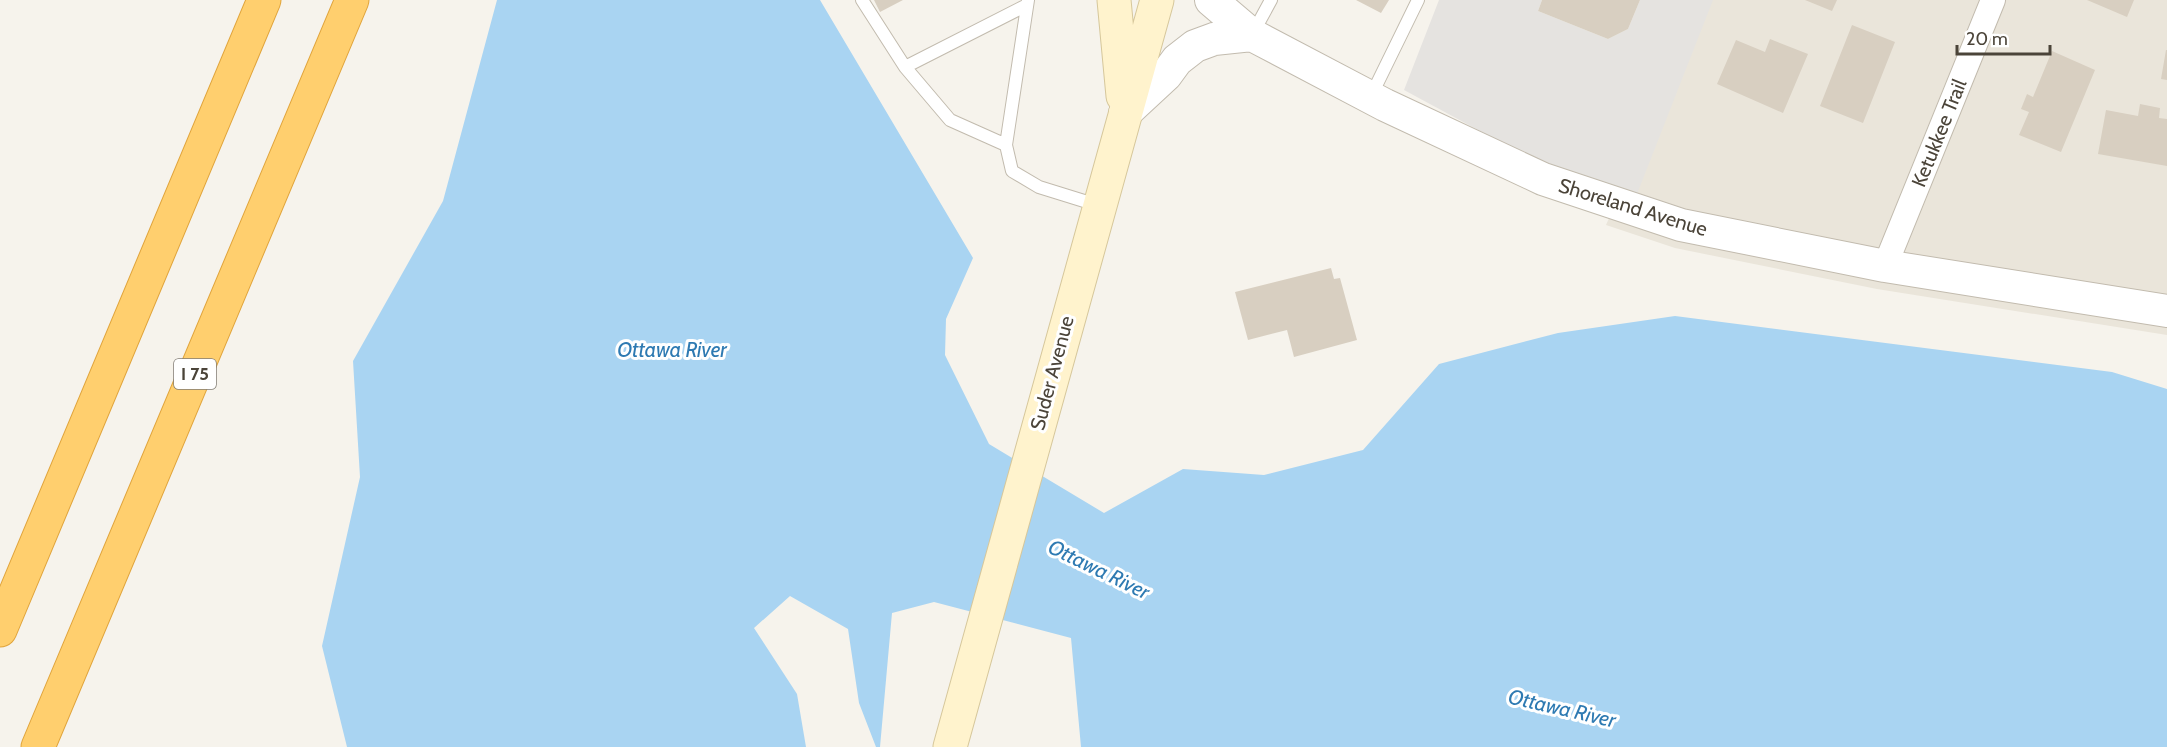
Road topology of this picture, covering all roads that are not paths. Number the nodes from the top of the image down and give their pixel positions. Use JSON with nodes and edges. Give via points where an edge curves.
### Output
{"nodes":[{"id":1,"x":264,"y":0,"type":"edge"},
{"id":2,"x":352,"y":0,"type":"edge"},
{"id":3,"x":862,"y":0,"type":"edge"},
{"id":4,"x":1114,"y":0,"type":"edge"},
{"id":5,"x":1157,"y":0,"type":"edge"},
{"id":6,"x":1211,"y":0,"type":"edge"},
{"id":7,"x":1271,"y":0,"type":"edge"},
{"id":8,"x":1418,"y":0,"type":"edge"},
{"id":9,"x":1993,"y":0,"type":"edge"},
{"id":10,"x":1027,"y":3,"type":"edge"},
{"id":11,"x":1252,"y":35,"type":"junction"},
{"id":12,"x":905,"y":67,"type":"junction"},
{"id":13,"x":1370,"y":98,"type":"junction"},
{"id":14,"x":1125,"y":113,"type":"junction"},
{"id":15,"x":1006,"y":145,"type":"junction"},
{"id":16,"x":1099,"y":205,"type":"junction"},
{"id":17,"x":1886,"y":266,"type":"junction"},
{"id":18,"x":2167,"y":311,"type":"edge"},
{"id":19,"x":0,"y":630,"type":"edge"},
{"id":20,"x":38,"y":747,"type":"edge"},
{"id":21,"x":950,"y":747,"type":"edge"}],
"edges":[{"from":1,"to":19,"type":"highway"},
{"from":2,"to":20,"type":"highway","number":"I 75"},
{"from":3,"to":12,"type":"lane"},
{"from":4,"to":14,"type":"main road"},
{"from":5,"to":14,"type":"main road","name":"Suder Avenue"},
{"from":6,"to":11,"type":"street","name":"Shoreland Avenue"},
{"from":7,"to":11,"type":"lane"},
{"from":8,"to":13,"type":"lane"},
{"from":9,"to":17,"type":"street","name":"Ketukkee Trail"},
{"from":10,"to":12,"type":"lane"},
{"from":10,"to":15,"type":"lane"},
{"from":11,"to":13,"type":"street","name":"Shoreland Avenue"},
{"from":11,"to":14,"type":"street","via":[[1214,39],[1195,46]]},
{"from":12,"to":15,"type":"lane","via":[[950,120]]},
{"from":13,"to":17,"type":"street","name":"Shoreland Avenue","via":[[1543,179],[1671,222]]},
{"from":14,"to":16,"type":"main road","name":"Suder Avenue"},
{"from":15,"to":16,"type":"lane","via":[[1012,171],[1039,187]]},
{"from":16,"to":21,"type":"main road","name":"Suder Avenue"},
{"from":17,"to":18,"type":"street","name":"Shoreland Avenue"}]}
